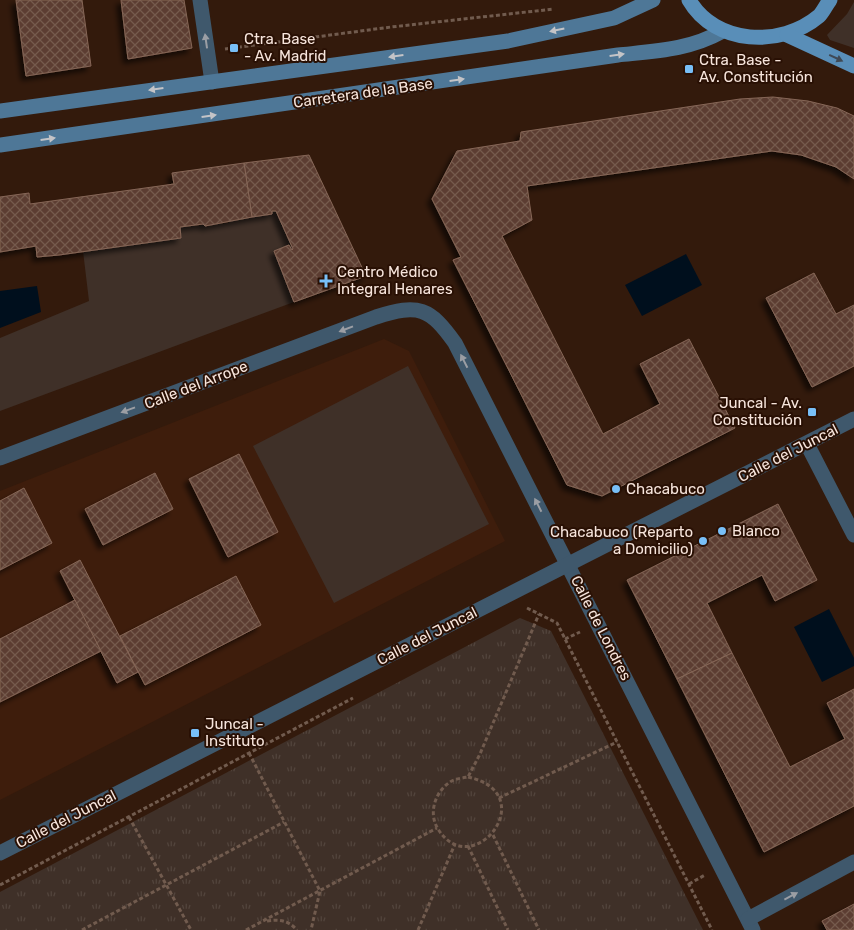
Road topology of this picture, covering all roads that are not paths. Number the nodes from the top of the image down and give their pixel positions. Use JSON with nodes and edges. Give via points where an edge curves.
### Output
{"nodes":[{"id":1,"x":200,"y":0,"type":"edge"},
{"id":2,"x":653,"y":0,"type":"edge"},
{"id":3,"x":689,"y":0,"type":"edge"},
{"id":4,"x":830,"y":0,"type":"edge"},
{"id":5,"x":723,"y":31,"type":"junction"},
{"id":6,"x":787,"y":35,"type":"junction"},
{"id":7,"x":854,"y":66,"type":"edge"},
{"id":8,"x":212,"y":82,"type":"junction"},
{"id":9,"x":0,"y":111,"type":"edge"},
{"id":10,"x":0,"y":145,"type":"edge"},
{"id":11,"x":392,"y":312,"type":"joint"},
{"id":12,"x":854,"y":419,"type":"edge"},
{"id":13,"x":806,"y":444,"type":"junction"},
{"id":14,"x":0,"y":458,"type":"edge"},
{"id":15,"x":854,"y":535,"type":"edge"},
{"id":16,"x":568,"y":564,"type":"junction"},
{"id":17,"x":0,"y":853,"type":"edge"},
{"id":18,"x":854,"y":862,"type":"edge"},
{"id":19,"x":751,"y":924,"type":"edge"}],
"edges":[{"from":8,"to":1,"type":"street","one_way":true},
{"from":2,"to":8,"type":"main road","one_way":true,"via":[[614,18],[508,41]]},
{"from":3,"to":5,"type":"main road","via":[[694,9]]},
{"from":4,"to":6,"type":"main road","via":[[819,16]]},
{"from":5,"to":6,"type":"main road","via":[[754,39]]},
{"from":10,"to":5,"type":"main road","name":"Carretera de la Base","one_way":true,"via":[[685,48]]},
{"from":6,"to":7,"type":"main road","one_way":true},
{"from":8,"to":9,"type":"main road","one_way":true},
{"from":11,"to":14,"type":"street","name":"Calle del Arrope","one_way":true},
{"from":16,"to":11,"type":"street","name":"Calle de Londres","one_way":true,"via":[[450,336],[440,322],[423,310]]},
{"from":12,"to":13,"type":"street","name":"Calle del Juncal"},
{"from":13,"to":15,"type":"street"},
{"from":13,"to":16,"type":"street","name":"Calle del Juncal"},
{"from":16,"to":17,"type":"street","name":"Calle del Juncal"},
{"from":16,"to":19,"type":"street","name":"Calle de Londres"},
{"from":19,"to":18,"type":"street","one_way":true}]}
